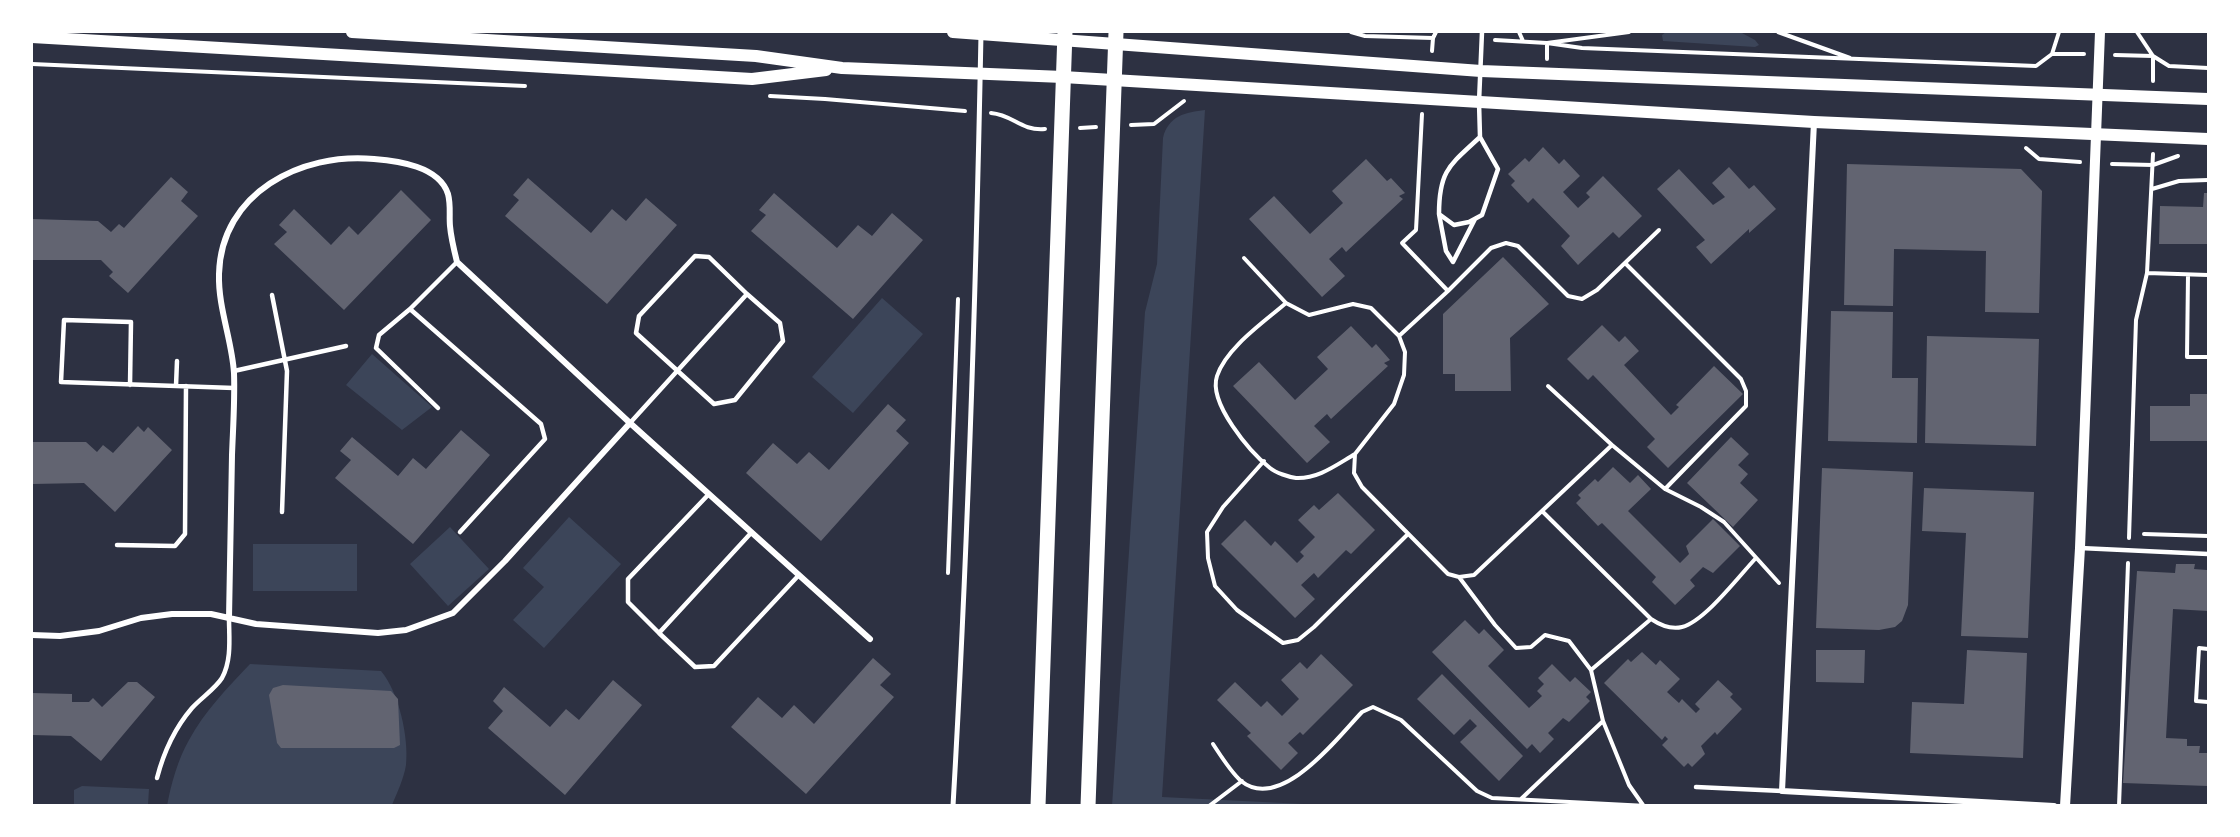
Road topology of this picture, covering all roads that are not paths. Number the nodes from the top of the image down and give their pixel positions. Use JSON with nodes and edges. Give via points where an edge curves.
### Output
{"nodes":[{"id":1,"x":352,"y":32,"type":"edge"},
{"id":2,"x":953,"y":32,"type":"edge"},
{"id":3,"x":981,"y":32,"type":"edge"},
{"id":4,"x":1482,"y":32,"type":"edge"},
{"id":5,"x":2100,"y":32,"type":"edge"},
{"id":6,"x":1065,"y":36,"type":"edge"},
{"id":7,"x":32,"y":37,"type":"edge"},
{"id":8,"x":1116,"y":38,"type":"edge"},
{"id":9,"x":842,"y":68,"type":"junction"},
{"id":10,"x":1481,"y":71,"type":"junction"},
{"id":11,"x":1063,"y":77,"type":"junction"},
{"id":12,"x":1113,"y":80,"type":"junction"},
{"id":13,"x":2097,"y":95,"type":"junction"},
{"id":14,"x":2208,"y":99,"type":"edge"},
{"id":15,"x":1479,"y":102,"type":"junction"},
{"id":16,"x":1814,"y":122,"type":"junction"},
{"id":17,"x":2097,"y":134,"type":"junction"},
{"id":18,"x":1480,"y":137,"type":"junction"},
{"id":19,"x":2208,"y":139,"type":"edge"},
{"id":20,"x":1439,"y":214,"type":"junction"},
{"id":21,"x":1476,"y":218,"type":"junction"},
{"id":22,"x":457,"y":261,"type":"junction"},
{"id":23,"x":747,"y":294,"type":"junction"},
{"id":24,"x":272,"y":295,"type":"dead end"},
{"id":25,"x":410,"y":309,"type":"junction"},
{"id":26,"x":346,"y":346,"type":"dead end"},
{"id":27,"x":285,"y":360,"type":"junction"},
{"id":28,"x":177,"y":361,"type":"dead end"},
{"id":29,"x":677,"y":370,"type":"junction"},
{"id":30,"x":234,"y":371,"type":"junction"},
{"id":31,"x":130,"y":385,"type":"junction"},
{"id":32,"x":176,"y":386,"type":"junction"},
{"id":33,"x":186,"y":386,"type":"junction"},
{"id":34,"x":234,"y":388,"type":"junction"},
{"id":35,"x":438,"y":408,"type":"dead end"},
{"id":36,"x":630,"y":423,"type":"junction"},
{"id":37,"x":708,"y":495,"type":"junction"},
{"id":38,"x":282,"y":512,"type":"dead end"},
{"id":39,"x":460,"y":532,"type":"dead end"},
{"id":40,"x":751,"y":533,"type":"junction"},
{"id":41,"x":117,"y":545,"type":"dead end"},
{"id":42,"x":2080,"y":548,"type":"junction"},
{"id":43,"x":2208,"y":554,"type":"edge"},
{"id":44,"x":798,"y":576,"type":"junction"},
{"id":45,"x":229,"y":618,"type":"junction"},
{"id":46,"x":659,"y":633,"type":"junction"},
{"id":47,"x":32,"y":635,"type":"edge"},
{"id":48,"x":870,"y":639,"type":"dead end"},
{"id":49,"x":157,"y":778,"type":"dead end"},
{"id":50,"x":1696,"y":787,"type":"dead end"},
{"id":51,"x":1782,"y":791,"type":"junction"},
{"id":52,"x":953,"y":806,"type":"edge"},
{"id":53,"x":1038,"y":806,"type":"edge"},
{"id":54,"x":1088,"y":806,"type":"edge"},
{"id":55,"x":2054,"y":806,"type":"edge"},
{"id":56,"x":2065,"y":806,"type":"edge"}],
"edges":[{"from":1,"to":9,"type":"main road","via":[[756,56]]},
{"from":2,"to":6,"type":"main road"},
{"from":3,"to":52,"type":"street","via":[[966,596]]},
{"from":4,"to":10,"type":"lane"},
{"from":5,"to":13,"type":"street"},
{"from":6,"to":8,"type":"main road"},
{"from":6,"to":11,"type":"main road"},
{"from":7,"to":9,"type":"main road","via":[[752,79]]},
{"from":8,"to":10,"type":"main road"},
{"from":8,"to":12,"type":"main road"},
{"from":9,"to":11,"type":"main road"},
{"from":10,"to":13,"type":"main road"},
{"from":10,"to":15,"type":"lane"},
{"from":11,"to":12,"type":"main road"},
{"from":11,"to":53,"type":"main road"},
{"from":12,"to":15,"type":"main road"},
{"from":12,"to":54,"type":"main road"},
{"from":13,"to":14,"type":"main road"},
{"from":13,"to":17,"type":"street"},
{"from":15,"to":16,"type":"main road"},
{"from":15,"to":18,"type":"lane"},
{"from":16,"to":17,"type":"main road"},
{"from":16,"to":51,"type":"street"},
{"from":17,"to":19,"type":"main road"},
{"from":17,"to":42,"type":"street"},
{"from":18,"to":20,"type":"lane","via":[[1449,166],[1439,190]]},
{"from":18,"to":21,"type":"lane","via":[[1498,169],[1482,215]]},
{"from":20,"to":21,"type":"lane","via":[[1454,225]]},
{"from":20,"to":21,"type":"lane","via":[[1446,251],[1453,261]]},
{"from":22,"to":25,"type":"lane"},
{"from":22,"to":30,"type":"street","via":[[447,191],[421,169],[407,163],[356,158],[310,164],[278,176],[243,207],[222,255],[219,287]]},
{"from":22,"to":36,"type":"street"},
{"from":23,"to":29,"type":"lane"},
{"from":23,"to":29,"type":"lane","via":[[780,323],[783,341],[735,399],[714,404]]},
{"from":23,"to":29,"type":"lane","via":[[709,256],[695,256],[639,316],[636,333]]},
{"from":24,"to":27,"type":"lane"},
{"from":25,"to":35,"type":"lane","via":[[380,335],[376,348]]},
{"from":25,"to":39,"type":"lane","via":[[541,424],[545,439]]},
{"from":26,"to":27,"type":"lane"},
{"from":27,"to":30,"type":"lane"},
{"from":27,"to":38,"type":"lane"},
{"from":28,"to":32,"type":"lane"},
{"from":29,"to":36,"type":"lane"},
{"from":30,"to":34,"type":"street"},
{"from":31,"to":31,"type":"lane","via":[[61,382],[64,320],[131,322]]},
{"from":31,"to":32,"type":"lane"},
{"from":32,"to":33,"type":"lane"},
{"from":33,"to":34,"type":"lane"},
{"from":33,"to":41,"type":"lane","via":[[185,534],[176,546]]},
{"from":34,"to":45,"type":"street"},
{"from":36,"to":37,"type":"street"},
{"from":36,"to":45,"type":"street","via":[[453,613],[406,630],[378,633],[256,624]]},
{"from":37,"to":40,"type":"street"},
{"from":37,"to":46,"type":"lane","via":[[628,579],[628,602]]},
{"from":40,"to":44,"type":"street"},
{"from":40,"to":46,"type":"lane"},
{"from":42,"to":43,"type":"lane"},
{"from":42,"to":56,"type":"street"},
{"from":44,"to":46,"type":"lane","via":[[714,666],[695,667]]},
{"from":44,"to":48,"type":"street"},
{"from":45,"to":47,"type":"street","via":[[172,614],[141,618],[99,631]]},
{"from":45,"to":49,"type":"lane","via":[[228,661],[221,679],[176,729],[164,751]]},
{"from":50,"to":51,"type":"lane"},
{"from":51,"to":55,"type":"street"}]}
